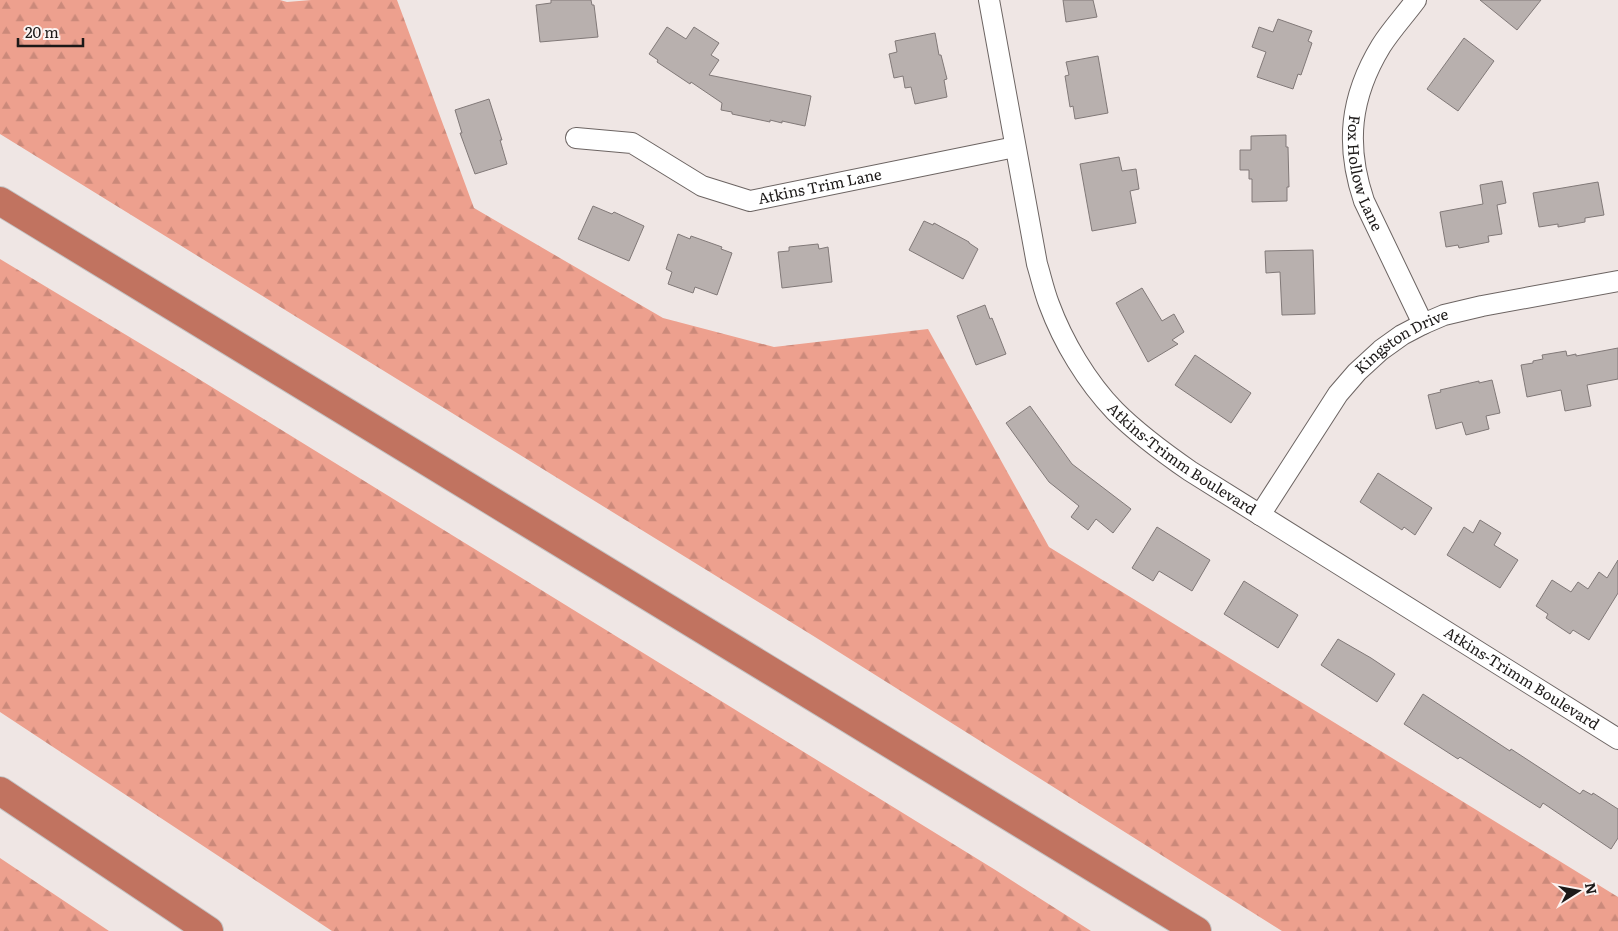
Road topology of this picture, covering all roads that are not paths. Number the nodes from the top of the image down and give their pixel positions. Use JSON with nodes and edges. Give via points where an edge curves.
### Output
{"nodes":[{"id":1,"x":989,"y":0,"type":"edge"},
{"id":2,"x":1416,"y":0,"type":"edge"},
{"id":3,"x":576,"y":138,"type":"dead end"},
{"id":4,"x":1015,"y":147,"type":"junction"},
{"id":5,"x":0,"y":202,"type":"edge"},
{"id":6,"x":1618,"y":281,"type":"edge"},
{"id":7,"x":1423,"y":324,"type":"junction"},
{"id":8,"x":1260,"y":515,"type":"junction"},
{"id":9,"x":1618,"y":738,"type":"edge"},
{"id":10,"x":0,"y":791,"type":"edge"},
{"id":11,"x":209,"y":931,"type":"edge"},
{"id":12,"x":1197,"y":931,"type":"edge"}],
"edges":[{"from":1,"to":4,"type":"street","name":"Atkins-Trimm Boulevard"},
{"from":2,"to":7,"type":"street","name":"Fox Hollow Lane","via":[[1382,46],[1365,77],[1352,131],[1358,185]]},
{"from":3,"to":4,"type":"street","name":"Atkins Trim Lane","via":[[632,143],[702,186],[750,201]]},
{"from":4,"to":8,"type":"street","name":"Atkins-Trimm Boulevard","via":[[1037,264],[1049,304],[1067,343],[1094,387],[1149,442],[1190,472]]},
{"from":5,"to":12,"type":"highway"},
{"from":6,"to":7,"type":"street","name":"Kingston Drive","via":[[1482,306]]},
{"from":7,"to":8,"type":"street","name":"Kingston Drive","via":[[1381,350],[1338,394]]},
{"from":8,"to":9,"type":"street","name":"Atkins-Trimm Boulevard"},
{"from":10,"to":11,"type":"highway"}]}
